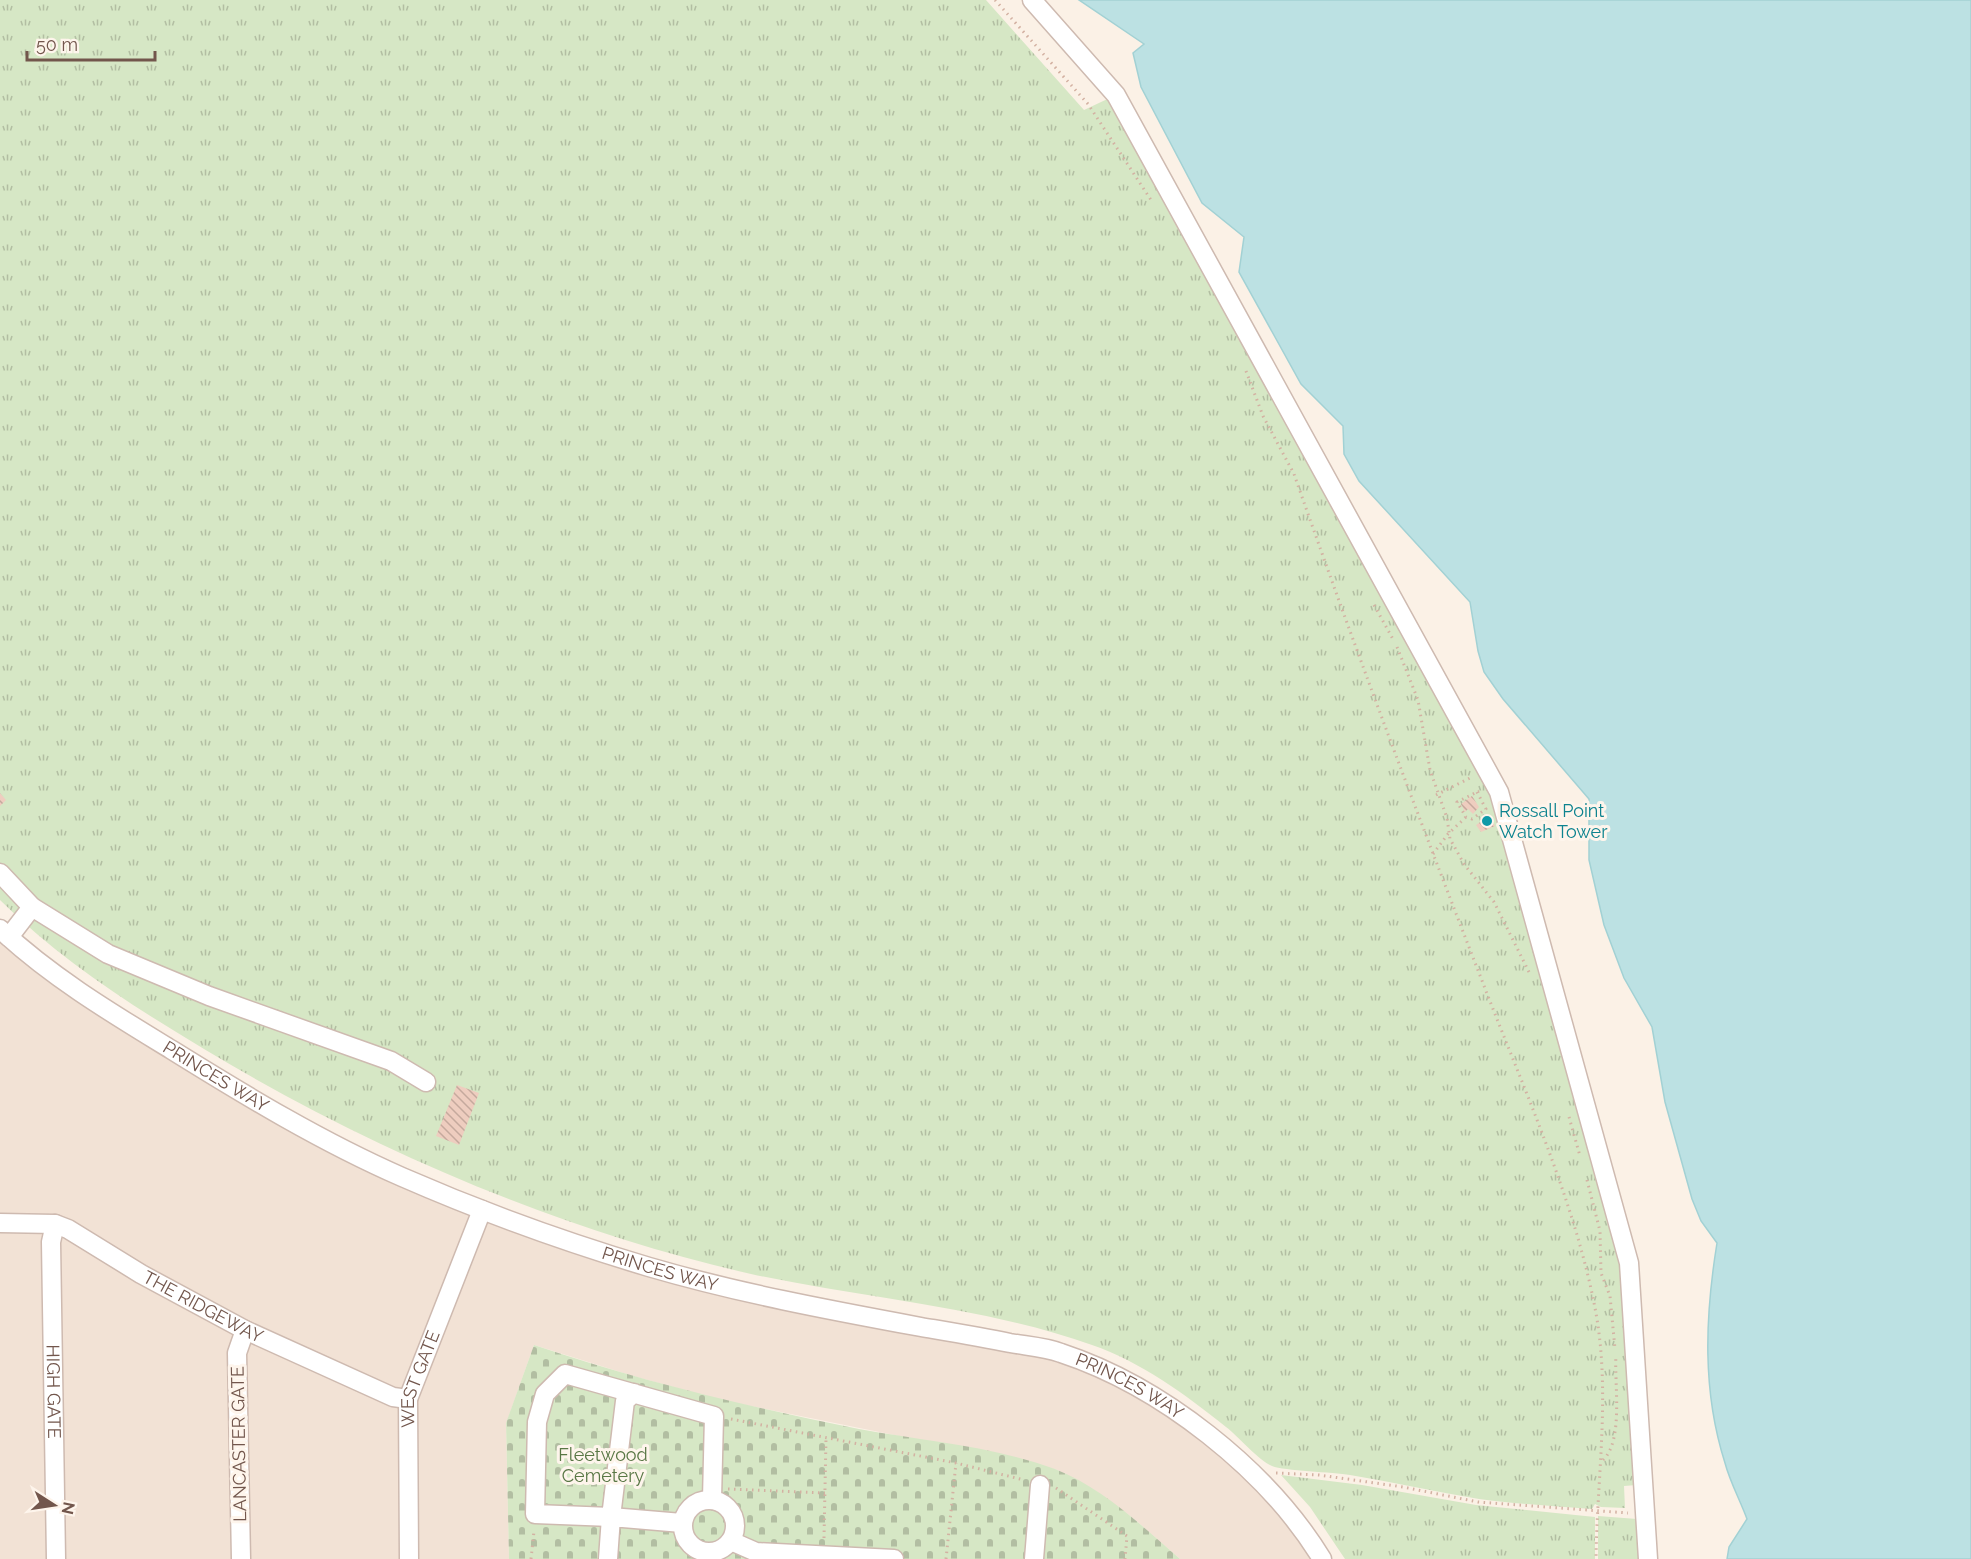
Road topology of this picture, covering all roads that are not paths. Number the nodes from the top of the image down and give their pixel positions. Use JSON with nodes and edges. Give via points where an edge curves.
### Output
{"nodes":[{"id":1,"x":1032,"y":0,"type":"edge"},
{"id":2,"x":0,"y":873,"type":"edge"},
{"id":3,"x":32,"y":907,"type":"junction"},
{"id":4,"x":4,"y":933,"type":"edge"},
{"id":5,"x":426,"y":1082,"type":"dead end"},
{"id":6,"x":482,"y":1210,"type":"junction"},
{"id":7,"x":0,"y":1223,"type":"edge"},
{"id":8,"x":55,"y":1224,"type":"junction"},
{"id":9,"x":245,"y":1330,"type":"junction"},
{"id":10,"x":634,"y":1393,"type":"junction"},
{"id":11,"x":408,"y":1399,"type":"junction"},
{"id":12,"x":1040,"y":1485,"type":"road end"},
{"id":13,"x":712,"y":1494,"type":"junction"},
{"id":14,"x":611,"y":1517,"type":"junction"},
{"id":15,"x":682,"y":1523,"type":"junction"},
{"id":16,"x":730,"y":1541,"type":"junction"},
{"id":17,"x":698,"y":1554,"type":"edge"},
{"id":18,"x":56,"y":1559,"type":"edge"},
{"id":19,"x":241,"y":1559,"type":"edge"},
{"id":20,"x":409,"y":1559,"type":"edge"},
{"id":21,"x":608,"y":1559,"type":"edge"},
{"id":22,"x":894,"y":1559,"type":"edge"},
{"id":23,"x":1034,"y":1559,"type":"edge"},
{"id":24,"x":1322,"y":1559,"type":"edge"},
{"id":25,"x":1648,"y":1559,"type":"edge"}],
"edges":[{"from":1,"to":25,"type":"street","via":[[1116,95],[1498,792],[1629,1263]]},
{"from":2,"to":3,"type":"street"},
{"from":3,"to":4,"type":"street"},
{"from":3,"to":5,"type":"street","via":[[108,954],[209,996],[391,1061]]},
{"from":4,"to":6,"type":"street","name":"PRINCES WAY","via":[[96,1003],[260,1104],[400,1176]]},
{"from":6,"to":11,"type":"street","name":"WEST GATE"},
{"from":6,"to":24,"type":"street","name":"PRINCES WAY","via":[[649,1267],[725,1288],[1057,1351],[1110,1371],[1155,1396],[1225,1451],[1263,1485],[1304,1531]]},
{"from":7,"to":8,"type":"street","name":"THE RIDGEWAY"},
{"from":8,"to":9,"type":"street","name":"THE RIDGEWAY"},
{"from":8,"to":18,"type":"street","name":"HIGH GATE","via":[[51,1242]]},
{"from":9,"to":11,"type":"street","name":"THE RIDGEWAY","via":[[393,1397]]},
{"from":9,"to":19,"type":"street","name":"LANCASTER GATE","via":[[237,1353]]},
{"from":10,"to":13,"type":"street","via":[[714,1416]]},
{"from":10,"to":14,"type":"street","via":[[625,1401]]},
{"from":10,"to":14,"type":"street","via":[[565,1374],[545,1394],[537,1422],[535,1514]]},
{"from":11,"to":20,"type":"street","name":"WEST GATE"},
{"from":12,"to":23,"type":"street"},
{"from":13,"to":15,"type":"street","via":[[693,1504]]},
{"from":13,"to":16,"type":"street","via":[[732,1512],[735,1525]]},
{"from":14,"to":15,"type":"street"},
{"from":14,"to":21,"type":"street"},
{"from":15,"to":17,"type":"street","via":[[686,1539]]},
{"from":16,"to":17,"type":"street","via":[[722,1549]]},
{"from":16,"to":22,"type":"street","via":[[756,1552]]}]}
